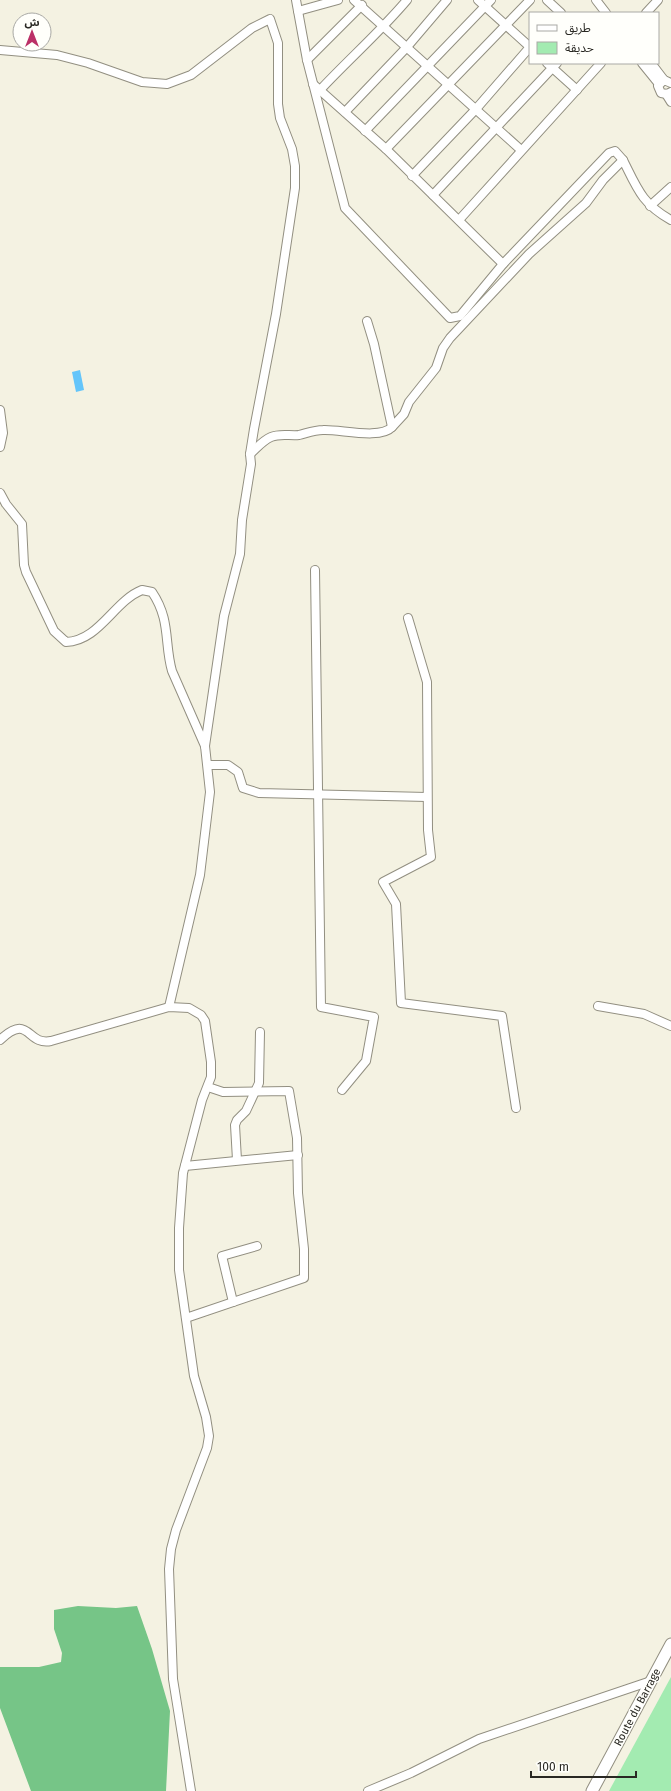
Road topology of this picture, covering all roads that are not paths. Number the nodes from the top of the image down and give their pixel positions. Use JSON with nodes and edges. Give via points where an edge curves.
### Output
{"nodes":[{"id":1,"x":296,"y":0,"type":"edge"},
{"id":2,"x":338,"y":0,"type":"edge"},
{"id":3,"x":354,"y":0,"type":"edge"},
{"id":4,"x":407,"y":0,"type":"edge"},
{"id":5,"x":447,"y":0,"type":"edge"},
{"id":6,"x":478,"y":0,"type":"edge"},
{"id":7,"x":491,"y":0,"type":"edge"},
{"id":8,"x":530,"y":0,"type":"edge"},
{"id":9,"x":547,"y":0,"type":"edge"},
{"id":10,"x":596,"y":0,"type":"edge"},
{"id":11,"x":658,"y":0,"type":"edge"},
{"id":12,"x":362,"y":5,"type":"junction"},
{"id":13,"x":485,"y":6,"type":"junction"},
{"id":14,"x":298,"y":11,"type":"junction"},
{"id":15,"x":560,"y":12,"type":"edge"},
{"id":16,"x":604,"y":12,"type":"edge"},
{"id":17,"x":647,"y":12,"type":"edge"},
{"id":18,"x":385,"y":26,"type":"junction"},
{"id":19,"x":506,"y":26,"type":"junction"},
{"id":20,"x":529,"y":46,"type":"edge"},
{"id":21,"x":408,"y":47,"type":"junction"},
{"id":22,"x":529,"y":48,"type":"edge"},
{"id":23,"x":0,"y":50,"type":"edge"},
{"id":24,"x":307,"y":60,"type":"junction"},
{"id":25,"x":600,"y":64,"type":"edge"},
{"id":26,"x":643,"y":64,"type":"edge"},
{"id":27,"x":652,"y":64,"type":"edge"},
{"id":28,"x":552,"y":65,"type":"edge"},
{"id":29,"x":428,"y":66,"type":"junction"},
{"id":30,"x":665,"y":82,"type":"edge"},
{"id":31,"x":313,"y":84,"type":"junction"},
{"id":32,"x":449,"y":86,"type":"junction"},
{"id":33,"x":321,"y":89,"type":"junction"},
{"id":34,"x":577,"y":90,"type":"junction"},
{"id":35,"x":669,"y":93,"type":"edge"},
{"id":36,"x":671,"y":102,"type":"edge"},
{"id":37,"x":476,"y":109,"type":"junction"},
{"id":38,"x":345,"y":112,"type":"junction"},
{"id":39,"x":496,"y":128,"type":"junction"},
{"id":40,"x":365,"y":131,"type":"junction"},
{"id":41,"x":386,"y":150,"type":"junction"},
{"id":42,"x":521,"y":150,"type":"junction"},
{"id":43,"x":623,"y":160,"type":"junction"},
{"id":44,"x":412,"y":176,"type":"junction"},
{"id":45,"x":671,"y":187,"type":"edge"},
{"id":46,"x":433,"y":195,"type":"junction"},
{"id":47,"x":650,"y":206,"type":"junction"},
{"id":48,"x":459,"y":220,"type":"junction"},
{"id":49,"x":671,"y":220,"type":"edge"},
{"id":50,"x":503,"y":264,"type":"junction"},
{"id":51,"x":367,"y":321,"type":"dead end"},
{"id":52,"x":0,"y":410,"type":"edge"},
{"id":53,"x":392,"y":426,"type":"junction"},
{"id":54,"x":0,"y":447,"type":"edge"},
{"id":55,"x":250,"y":454,"type":"junction"},
{"id":56,"x":0,"y":493,"type":"edge"},
{"id":57,"x":315,"y":570,"type":"dead end"},
{"id":58,"x":408,"y":618,"type":"dead end"},
{"id":59,"x":205,"y":746,"type":"junction"},
{"id":60,"x":208,"y":765,"type":"junction"},
{"id":61,"x":318,"y":794,"type":"junction"},
{"id":62,"x":427,"y":797,"type":"junction"},
{"id":63,"x":598,"y":1006,"type":"dead end"},
{"id":64,"x":168,"y":1007,"type":"junction"},
{"id":65,"x":671,"y":1026,"type":"edge"},
{"id":66,"x":260,"y":1032,"type":"dead end"},
{"id":67,"x":0,"y":1040,"type":"edge"},
{"id":68,"x":208,"y":1087,"type":"junction"},
{"id":69,"x":342,"y":1090,"type":"dead end"},
{"id":70,"x":256,"y":1091,"type":"junction"},
{"id":71,"x":516,"y":1108,"type":"dead end"},
{"id":72,"x":298,"y":1155,"type":"junction"},
{"id":73,"x":237,"y":1160,"type":"junction"},
{"id":74,"x":185,"y":1166,"type":"junction"},
{"id":75,"x":257,"y":1246,"type":"dead end"},
{"id":76,"x":233,"y":1302,"type":"junction"},
{"id":77,"x":186,"y":1318,"type":"junction"},
{"id":78,"x":671,"y":1644,"type":"edge"},
{"id":79,"x":651,"y":1681,"type":"junction"},
{"id":80,"x":191,"y":1791,"type":"edge"},
{"id":81,"x":368,"y":1791,"type":"edge"},
{"id":82,"x":592,"y":1791,"type":"edge"}],
"edges":[{"from":1,"to":14,"type":"street"},
{"from":2,"to":14,"type":"street"},
{"from":3,"to":12,"type":"street"},
{"from":4,"to":18,"type":"street"},
{"from":5,"to":21,"type":"street"},
{"from":6,"to":13,"type":"street"},
{"from":7,"to":13,"type":"street"},
{"from":8,"to":19,"type":"street"},
{"from":9,"to":15,"type":"street"},
{"from":10,"to":16,"type":"street"},
{"from":11,"to":17,"type":"street"},
{"from":12,"to":18,"type":"street"},
{"from":12,"to":24,"type":"street"},
{"from":13,"to":19,"type":"street"},
{"from":13,"to":29,"type":"street"},
{"from":14,"to":24,"type":"street"},
{"from":18,"to":21,"type":"street"},
{"from":18,"to":33,"type":"street"},
{"from":19,"to":20,"type":"street"},
{"from":19,"to":32,"type":"street"},
{"from":21,"to":29,"type":"street"},
{"from":21,"to":38,"type":"street"},
{"from":22,"to":37,"type":"street"},
{"from":23,"to":55,"type":"street","via":[[57,55],[142,82],[167,84],[191,75],[252,28],[270,19],[278,43],[280,118],[292,149],[295,188],[276,314]]},
{"from":24,"to":31,"type":"street"},
{"from":25,"to":34,"type":"street"},
{"from":26,"to":30,"type":"street"},
{"from":27,"to":30,"type":"street"},
{"from":28,"to":34,"type":"street"},
{"from":28,"to":39,"type":"street"},
{"from":29,"to":32,"type":"street"},
{"from":29,"to":40,"type":"street"},
{"from":30,"to":35,"type":"street","via":[[659,91]]},
{"from":31,"to":33,"type":"street"},
{"from":31,"to":50,"type":"street","via":[[345,208],[450,318],[460,316]]},
{"from":32,"to":37,"type":"street"},
{"from":32,"to":41,"type":"street"},
{"from":33,"to":38,"type":"street"},
{"from":34,"to":42,"type":"street"},
{"from":35,"to":36,"type":"street"},
{"from":37,"to":39,"type":"street"},
{"from":37,"to":44,"type":"street"},
{"from":38,"to":40,"type":"street"},
{"from":39,"to":42,"type":"street"},
{"from":39,"to":46,"type":"street"},
{"from":40,"to":41,"type":"street"},
{"from":41,"to":44,"type":"street"},
{"from":42,"to":48,"type":"street"},
{"from":43,"to":47,"type":"street","via":[[640,194]]},
{"from":43,"to":50,"type":"street","via":[[615,152],[608,153]]},
{"from":43,"to":53,"type":"street","via":[[603,180],[586,203],[529,254],[450,338],[443,348],[436,368],[409,402],[404,414]]},
{"from":44,"to":46,"type":"street"},
{"from":45,"to":47,"type":"street"},
{"from":46,"to":48,"type":"street"},
{"from":47,"to":49,"type":"street"},
{"from":48,"to":50,"type":"street"},
{"from":51,"to":53,"type":"street"},
{"from":52,"to":54,"type":"street","via":[[3,428]]},
{"from":53,"to":55,"type":"street","via":[[389,430],[380,432],[322,430],[298,435],[279,435],[261,443]]},
{"from":55,"to":59,"type":"street","via":[[240,554],[224,616]]},
{"from":56,"to":59,"type":"street","via":[[22,524],[26,572],[54,631],[66,642],[90,633],[136,592],[152,592],[166,624],[168,659],[172,671]]},
{"from":57,"to":61,"type":"street"},
{"from":58,"to":62,"type":"street","via":[[427,682]]},
{"from":59,"to":60,"type":"street"},
{"from":60,"to":61,"type":"street","via":[[228,765],[238,772],[243,788],[259,793]]},
{"from":60,"to":64,"type":"street","via":[[209,803],[200,875]]},
{"from":61,"to":62,"type":"street"},
{"from":61,"to":69,"type":"street","via":[[321,1007],[374,1017],[366,1061]]},
{"from":62,"to":71,"type":"street","via":[[432,857],[383,882],[396,904],[401,1003],[502,1016]]},
{"from":63,"to":65,"type":"street","via":[[644,1014]]},
{"from":64,"to":67,"type":"street","via":[[51,1041],[40,1041],[23,1029],[11,1031]]},
{"from":64,"to":68,"type":"street","via":[[196,1010],[205,1021],[211,1062]]},
{"from":66,"to":70,"type":"street","via":[[259,1083]]},
{"from":68,"to":70,"type":"street","via":[[223,1092]]},
{"from":68,"to":74,"type":"street","via":[[202,1100]]},
{"from":70,"to":72,"type":"street","via":[[290,1091]]},
{"from":70,"to":73,"type":"street","via":[[246,1111],[235,1125]]},
{"from":72,"to":73,"type":"street"},
{"from":72,"to":76,"type":"street","via":[[304,1278]]},
{"from":73,"to":74,"type":"street"},
{"from":74,"to":77,"type":"street","via":[[180,1195],[179,1270]]},
{"from":75,"to":76,"type":"street","via":[[222,1256]]},
{"from":76,"to":77,"type":"street"},
{"from":77,"to":80,"type":"street","via":[[194,1376],[206,1417],[208,1436],[207,1448],[176,1530],[169,1570],[173,1680]]},
{"from":78,"to":79,"type":"main road","name":"Route du Barrage"},
{"from":79,"to":81,"type":"street","via":[[479,1739],[411,1774]]},
{"from":79,"to":82,"type":"main road","name":"Route du Barrage"}]}
